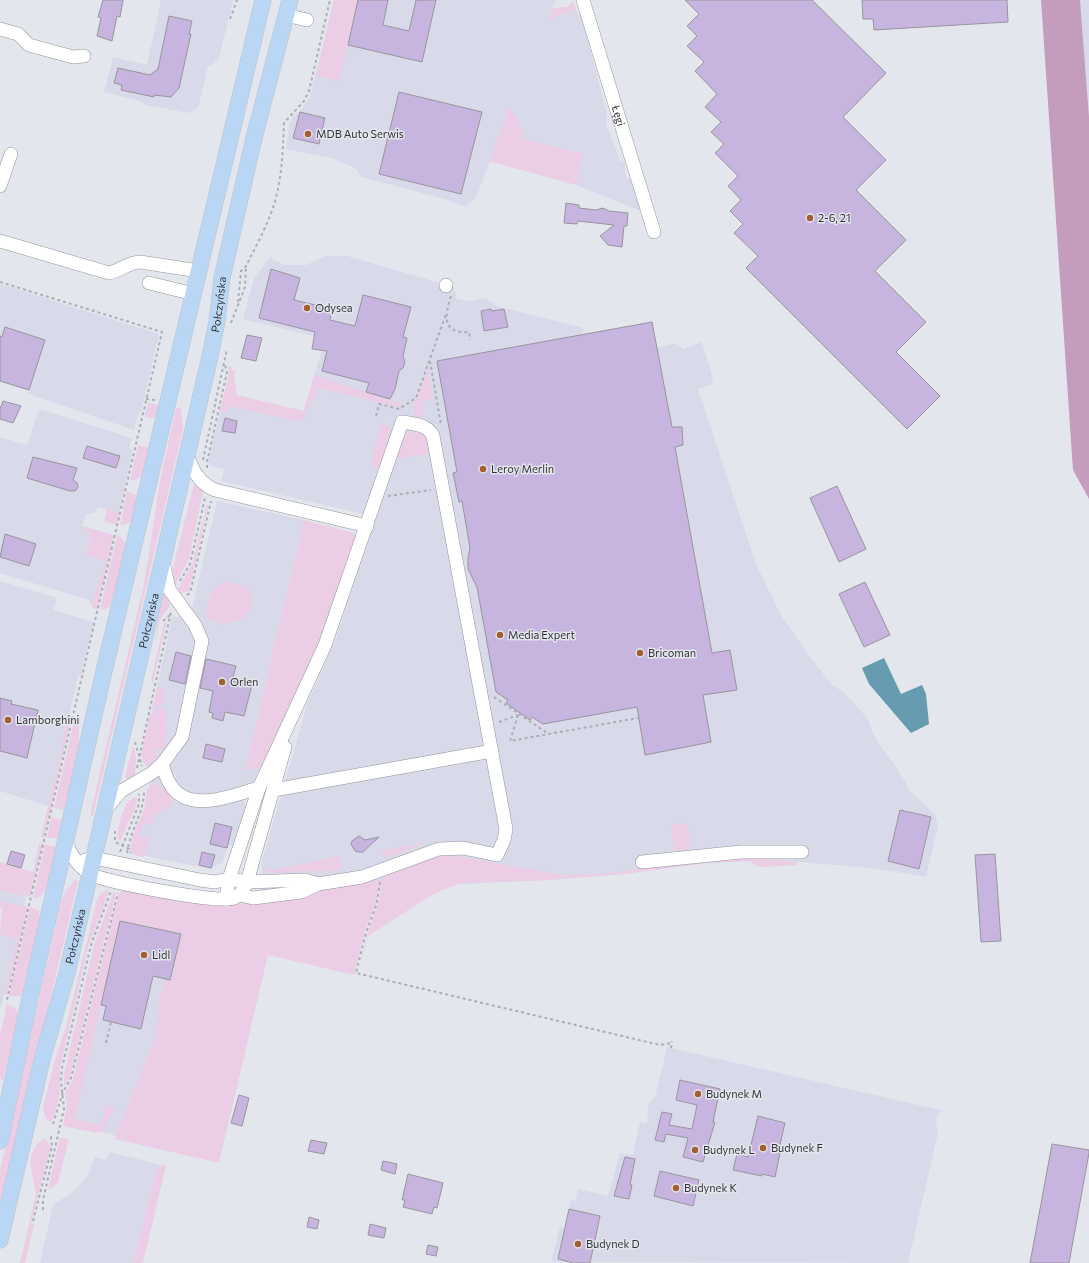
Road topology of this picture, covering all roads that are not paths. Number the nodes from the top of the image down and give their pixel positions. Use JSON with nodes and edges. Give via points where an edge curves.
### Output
{"nodes":[{"id":1,"x":263,"y":0,"type":"edge"},
{"id":2,"x":582,"y":0,"type":"edge"},
{"id":3,"x":288,"y":7,"type":"edge"},
{"id":4,"x":307,"y":20,"type":"dead end"},
{"id":5,"x":0,"y":29,"type":"edge"},
{"id":6,"x":84,"y":56,"type":"dead end"},
{"id":7,"x":11,"y":154,"type":"dead end"},
{"id":8,"x":0,"y":186,"type":"edge"},
{"id":9,"x":654,"y":232,"type":"dead end"},
{"id":10,"x":0,"y":241,"type":"edge"},
{"id":11,"x":199,"y":271,"type":"junction"},
{"id":12,"x":149,"y":283,"type":"dead end"},
{"id":13,"x":194,"y":294,"type":"junction"},
{"id":14,"x":187,"y":455,"type":"junction"},
{"id":15,"x":367,"y":526,"type":"junction"},
{"id":16,"x":163,"y":560,"type":"junction"},
{"id":17,"x":295,"y":712,"type":"junction"},
{"id":18,"x":492,"y":751,"type":"junction"},
{"id":19,"x":162,"y":764,"type":"junction"},
{"id":20,"x":259,"y":788,"type":"junction"},
{"id":21,"x":274,"y":790,"type":"junction"},
{"id":22,"x":105,"y":810,"type":"junction"},
{"id":23,"x":66,"y":843,"type":"junction"},
{"id":24,"x":802,"y":852,"type":"dead end"},
{"id":25,"x":94,"y":858,"type":"junction"},
{"id":26,"x":77,"y":862,"type":"junction"},
{"id":27,"x":642,"y":862,"type":"dead end"},
{"id":28,"x":59,"y":873,"type":"junction"},
{"id":29,"x":90,"y":874,"type":"junction"},
{"id":30,"x":229,"y":879,"type":"junction"},
{"id":31,"x":247,"y":882,"type":"junction"},
{"id":32,"x":318,"y":884,"type":"junction"},
{"id":33,"x":240,"y":895,"type":"junction"},
{"id":34,"x":226,"y":899,"type":"junction"},
{"id":35,"x":0,"y":1141,"type":"edge"},
{"id":36,"x":0,"y":1240,"type":"edge"}],
"edges":[{"from":1,"to":11,"type":"main road"},
{"from":2,"to":9,"type":"street","name":"Łęgi"},
{"from":3,"to":4,"type":"street"},
{"from":3,"to":14,"type":"main road","name":"Połczyńska","via":[[222,278],[217,321]]},
{"from":5,"to":6,"type":"street","via":[[18,34],[29,45],[73,57]]},
{"from":7,"to":8,"type":"street"},
{"from":10,"to":11,"type":"street","via":[[109,273],[119,271],[135,262]]},
{"from":11,"to":13,"type":"main road"},
{"from":12,"to":13,"type":"street"},
{"from":13,"to":23,"type":"main road"},
{"from":14,"to":15,"type":"street","via":[[196,476],[204,485],[215,490]]},
{"from":14,"to":16,"type":"main road","name":"Połczyńska"},
{"from":15,"to":17,"type":"street","via":[[325,645]]},
{"from":15,"to":18,"type":"street","via":[[402,422],[421,425],[433,436]]},
{"from":16,"to":19,"type":"street","via":[[169,589],[202,641],[182,736]]},
{"from":16,"to":22,"type":"main road","name":"Połczyńska"},
{"from":17,"to":20,"type":"street"},
{"from":17,"to":21,"type":"street"},
{"from":18,"to":21,"type":"street"},
{"from":18,"to":32,"type":"street","via":[[506,829],[497,855],[463,848],[439,849],[362,877]]},
{"from":19,"to":20,"type":"street","via":[[170,784],[187,799],[213,800]]},
{"from":19,"to":22,"type":"street","via":[[152,773],[121,791]]},
{"from":20,"to":30,"type":"street"},
{"from":21,"to":31,"type":"street"},
{"from":22,"to":25,"type":"main road","name":"Połczyńska"},
{"from":23,"to":26,"type":"street"},
{"from":23,"to":28,"type":"main road"},
{"from":24,"to":27,"type":"street","via":[[741,852]]},
{"from":25,"to":26,"type":"street"},
{"from":25,"to":29,"type":"main road","name":"Połczyńska"},
{"from":25,"to":30,"type":"street","via":[[200,880],[215,882]]},
{"from":26,"to":28,"type":"street"},
{"from":26,"to":29,"type":"street"},
{"from":28,"to":35,"type":"main road"},
{"from":29,"to":34,"type":"street","via":[[190,897]]},
{"from":29,"to":36,"type":"main road","name":"Połczyńska","via":[[67,973],[42,1060]]},
{"from":30,"to":31,"type":"street"},
{"from":30,"to":34,"type":"street"},
{"from":31,"to":32,"type":"street","via":[[305,880]]},
{"from":31,"to":33,"type":"street"},
{"from":32,"to":33,"type":"street","via":[[301,892],[253,898]]},
{"from":33,"to":34,"type":"street"}]}
